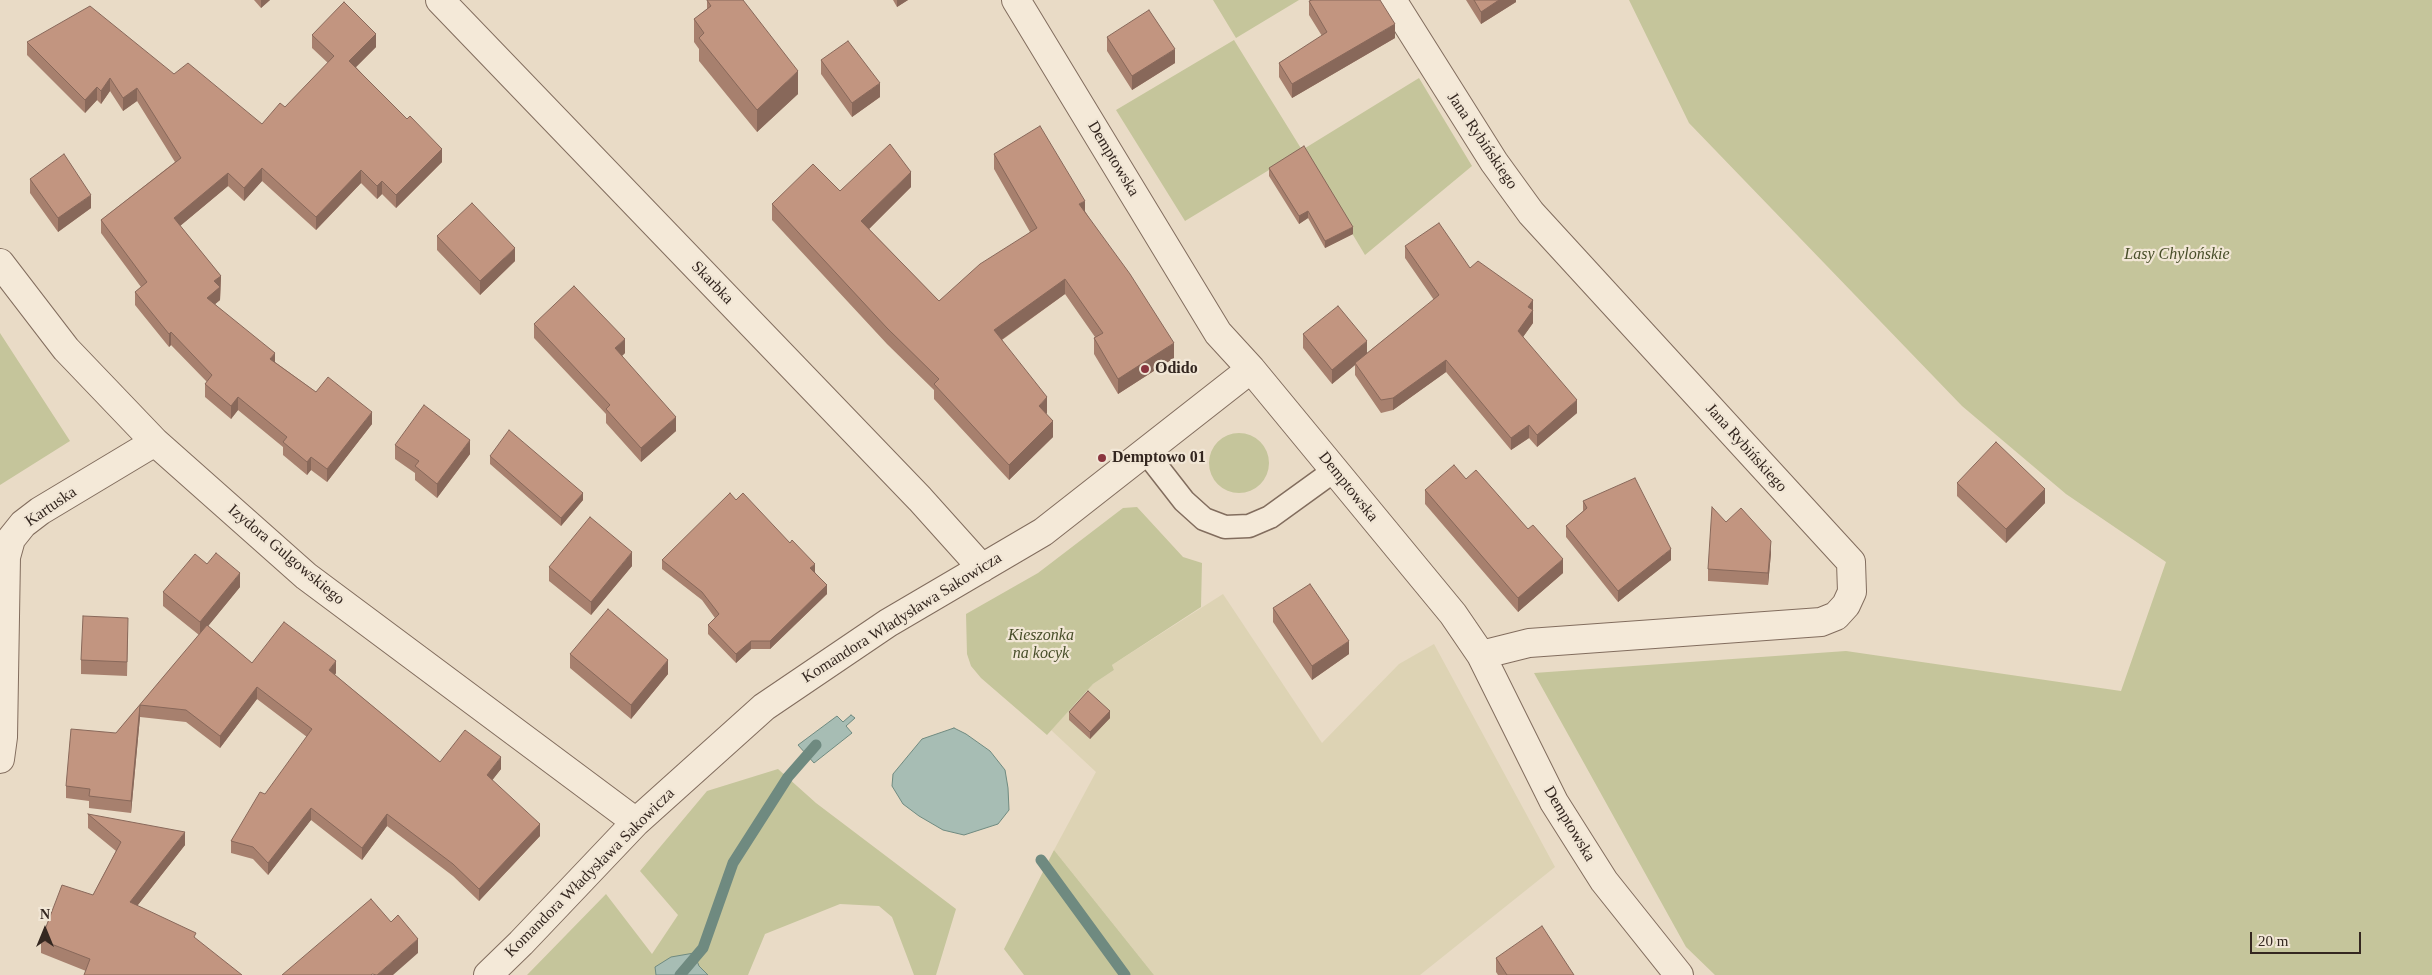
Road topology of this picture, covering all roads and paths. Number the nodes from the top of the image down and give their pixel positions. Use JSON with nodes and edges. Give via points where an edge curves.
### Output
{"nodes":[{"id":1,"x":440,"y":0,"type":"edge"},
{"id":2,"x":1016,"y":0,"type":"edge"},
{"id":3,"x":1392,"y":0,"type":"edge"},
{"id":4,"x":0,"y":263,"type":"edge"},
{"id":5,"x":1251,"y":369,"type":"junction"},
{"id":6,"x":155,"y":442,"type":"junction"},
{"id":7,"x":1145,"y":451,"type":"junction"},
{"id":8,"x":1335,"y":470,"type":"junction"},
{"id":9,"x":982,"y":568,"type":"junction"},
{"id":10,"x":1482,"y":655,"type":"junction"},
{"id":11,"x":0,"y":759,"type":"edge"},
{"id":12,"x":636,"y":822,"type":"junction"},
{"id":13,"x":488,"y":975,"type":"edge"},
{"id":14,"x":1679,"y":975,"type":"edge"}],
"edges":[{"from":1,"to":9,"type":"street","name":"Skarbka","via":[[914,492]]},
{"from":2,"to":5,"type":"street","name":"Demptowska","via":[[1218,333]]},
{"from":3,"to":10,"type":"street","name":"Jana Rybińskiego","via":[[1494,162],[1531,213],[1851,562],[1852,592],[1846,606],[1836,616],[1821,622],[1529,643]]},
{"from":4,"to":6,"type":"street","name":"Izydora Gulgowskiego","via":[[66,349]]},
{"from":5,"to":7,"type":"street","name":"Komandora Władysława Sakowicza"},
{"from":5,"to":8,"type":"street","name":"Demptowska"},
{"from":6,"to":11,"type":"street","name":"Kartuska","via":[[40,511],[11,539],[6,557]]},
{"from":6,"to":12,"type":"street","name":"Izydora Gulgowskiego","via":[[306,576]]},
{"from":7,"to":8,"type":"lane","via":[[1184,501],[1204,519],[1225,527],[1249,526],[1270,518]]},
{"from":7,"to":9,"type":"street","name":"Komandora Władysława Sakowicza","via":[[1043,532]]},
{"from":8,"to":10,"type":"street","name":"Demptowska","via":[[1453,614]]},
{"from":9,"to":12,"type":"street","name":"Komandora Władysława Sakowicza","via":[[888,623],[764,707]]},
{"from":10,"to":14,"type":"street","name":"Demptowska","via":[[1554,802],[1604,881]]},
{"from":12,"to":13,"type":"street","name":"Komandora Władysława Sakowicza"}]}
